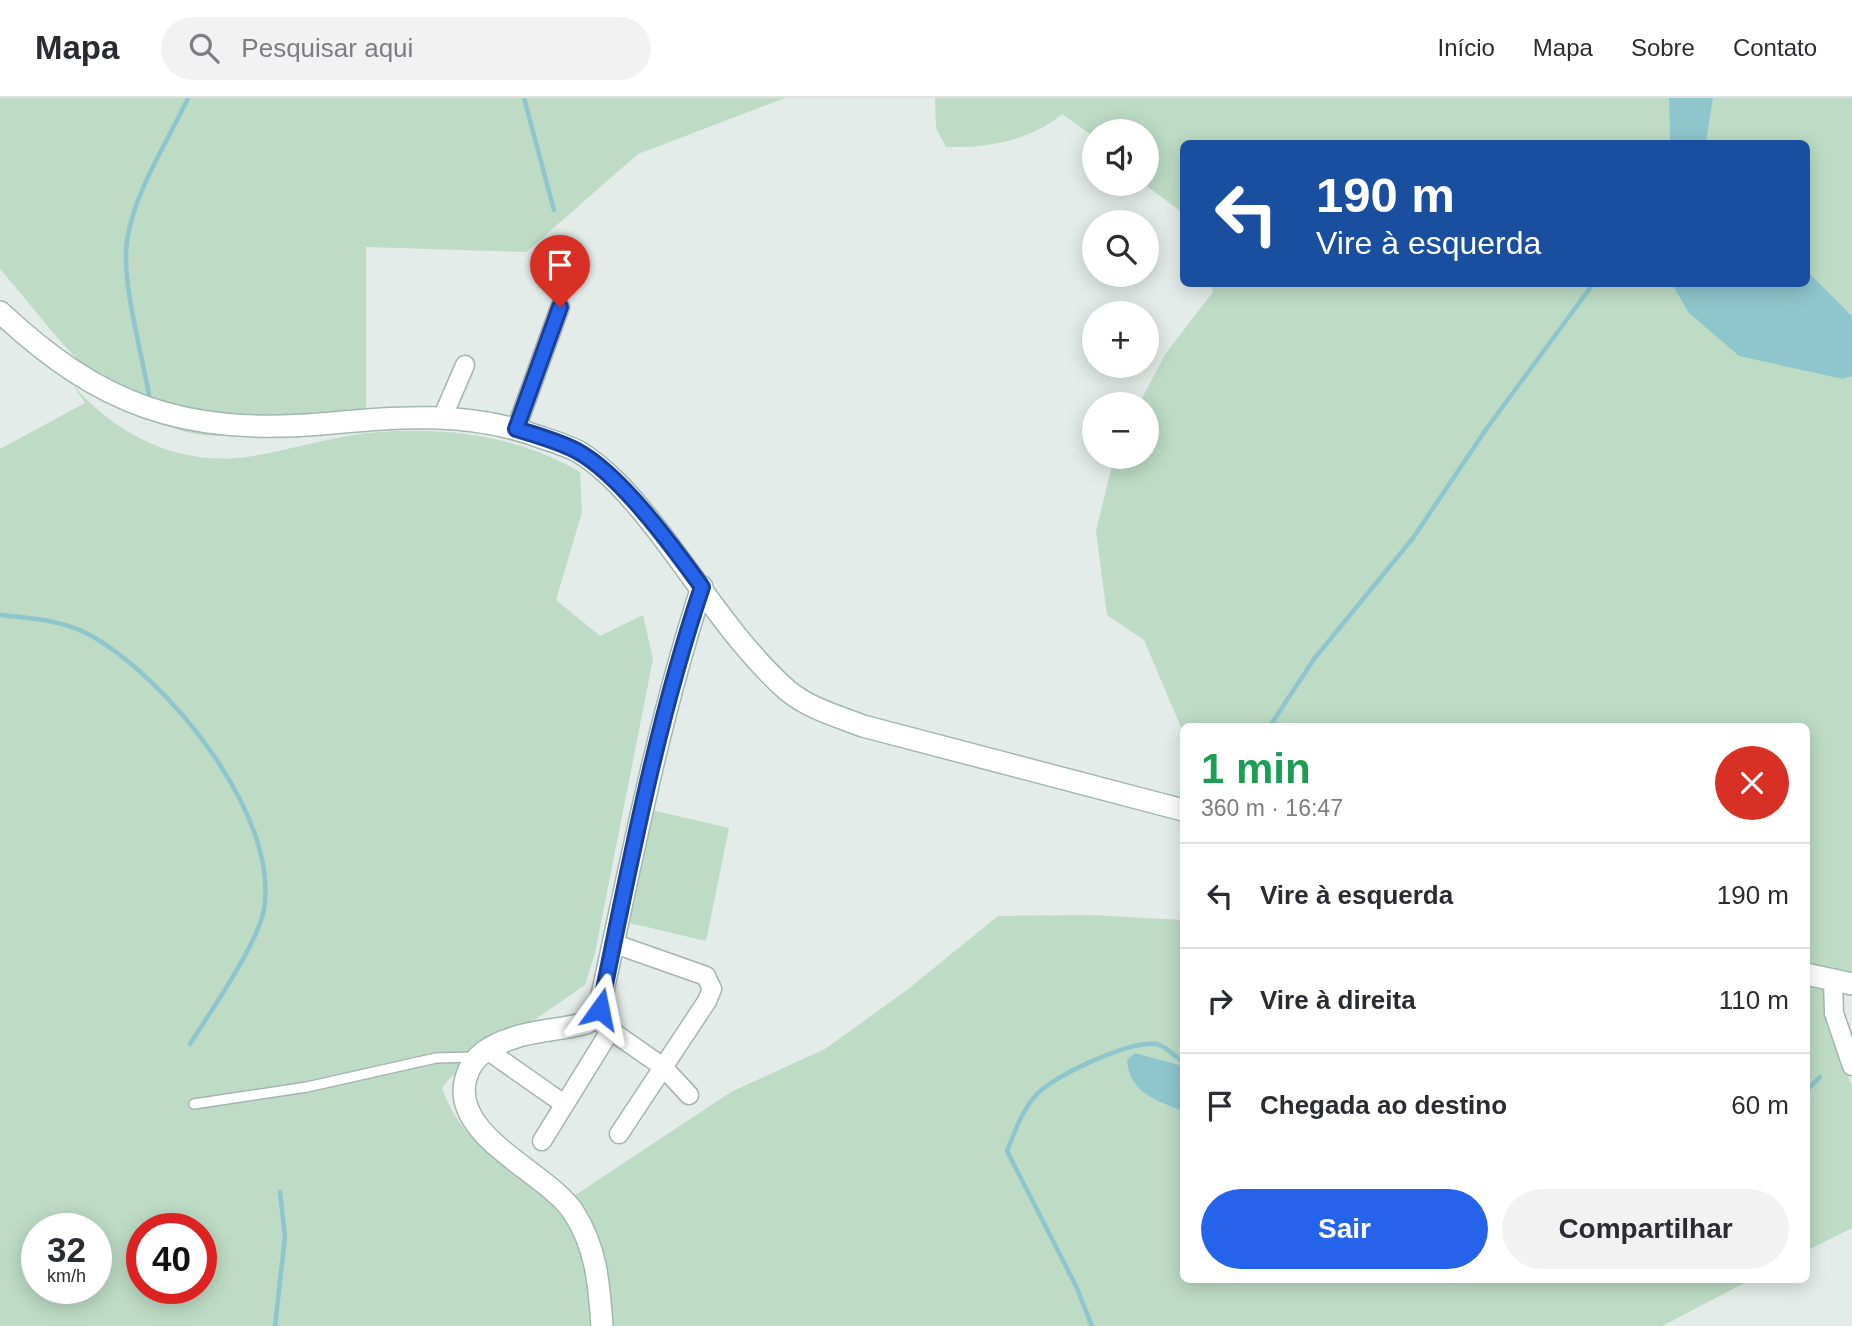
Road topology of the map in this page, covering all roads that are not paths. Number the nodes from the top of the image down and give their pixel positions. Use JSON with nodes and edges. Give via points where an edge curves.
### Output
{"nodes":[{"id":1,"x":560,"y":307,"type":"dead end"},
{"id":2,"x":0,"y":312,"type":"edge"},
{"id":3,"x":465,"y":365,"type":"dead end"},
{"id":4,"x":443,"y":416,"type":"junction"},
{"id":5,"x":516,"y":429,"type":"junction"},
{"id":6,"x":702,"y":587,"type":"junction"},
{"id":7,"x":1180,"y":809,"type":"edge"},
{"id":8,"x":615,"y":944,"type":"junction"},
{"id":9,"x":1810,"y":975,"type":"edge"},
{"id":10,"x":1843,"y":982,"type":"edge"},
{"id":11,"x":603,"y":1025,"type":"junction"},
{"id":12,"x":482,"y":1053,"type":"junction"},
{"id":13,"x":1852,"y":1066,"type":"edge"},
{"id":14,"x":663,"y":1067,"type":"junction"},
{"id":15,"x":690,"y":1095,"type":"dead end"},
{"id":16,"x":194,"y":1104,"type":"dead end"},
{"id":17,"x":564,"y":1104,"type":"junction"},
{"id":18,"x":619,"y":1134,"type":"dead end"},
{"id":19,"x":542,"y":1141,"type":"dead end"},
{"id":20,"x":602,"y":1326,"type":"edge"}],
"edges":[{"from":1,"to":5,"type":"street"},
{"from":2,"to":4,"type":"street","via":[[35,345],[96,386],[148,410],[232,426]]},
{"from":3,"to":4,"type":"street"},
{"from":4,"to":5,"type":"street"},
{"from":5,"to":6,"type":"street","via":[[579,452],[609,477]]},
{"from":6,"to":7,"type":"street","via":[[761,663],[789,691],[815,708],[863,726]]},
{"from":6,"to":8,"type":"street","via":[[682,647]]},
{"from":8,"to":11,"type":"street"},
{"from":8,"to":14,"type":"street","via":[[710,981],[707,1001]]},
{"from":9,"to":10,"type":"street"},
{"from":10,"to":13,"type":"street","via":[[1834,1013]]},
{"from":11,"to":12,"type":"street","via":[[513,1038]]},
{"from":11,"to":14,"type":"street"},
{"from":11,"to":17,"type":"street"},
{"from":12,"to":16,"type":"lane"},
{"from":12,"to":17,"type":"street"},
{"from":12,"to":20,"type":"street","via":[[466,1079],[467,1108],[513,1161],[553,1188],[573,1210],[596,1260]]},
{"from":14,"to":15,"type":"street"},
{"from":14,"to":18,"type":"street"},
{"from":17,"to":19,"type":"street"}]}
